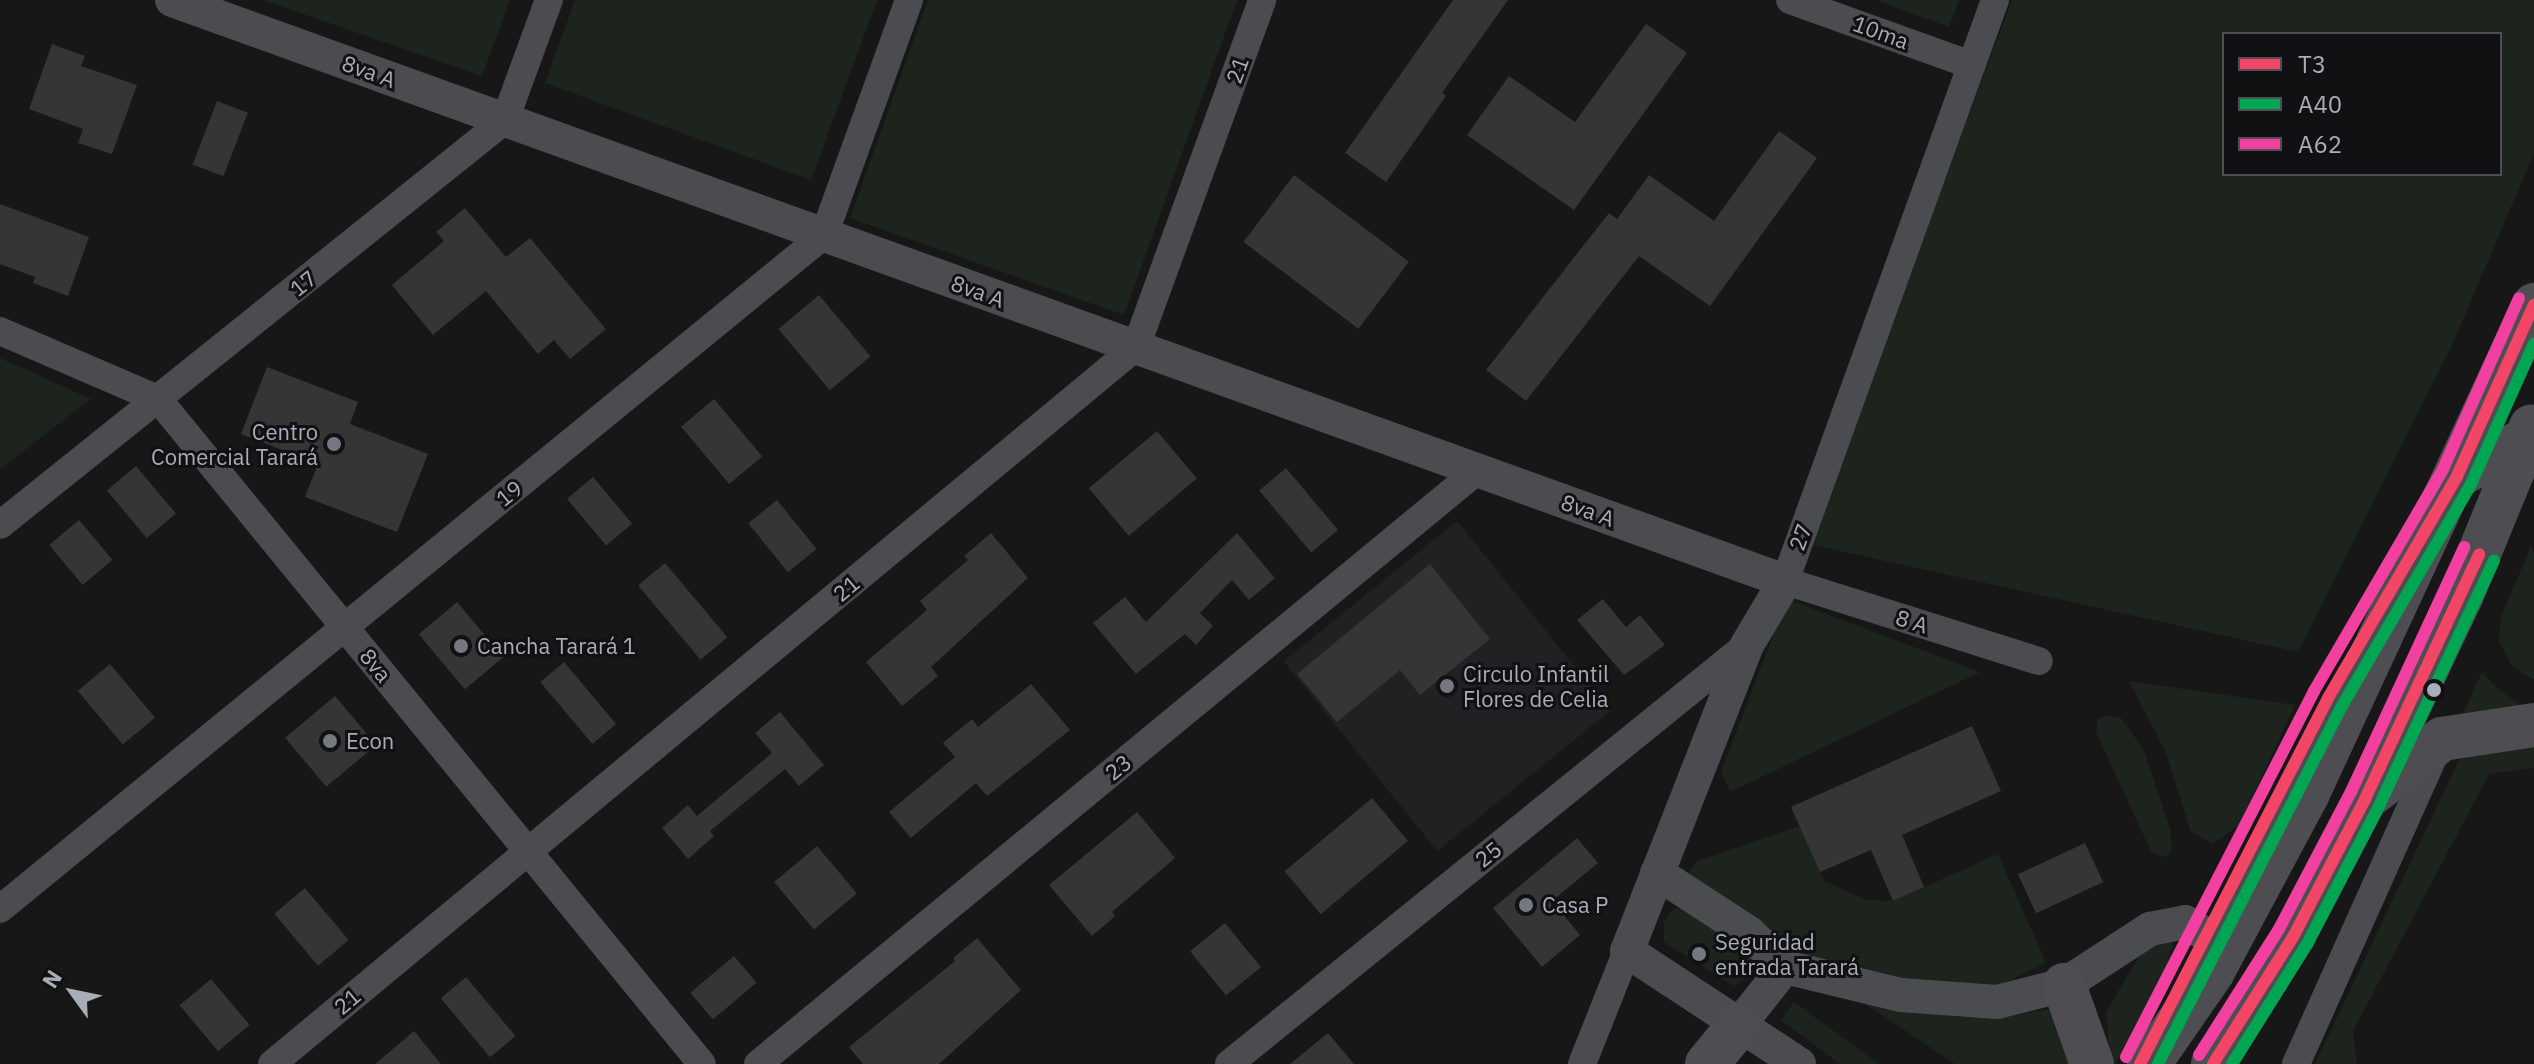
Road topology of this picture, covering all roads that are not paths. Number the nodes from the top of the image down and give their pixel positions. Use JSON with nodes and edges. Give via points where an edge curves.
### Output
{"nodes":[{"id":1,"x":172,"y":0,"type":"edge"},
{"id":2,"x":549,"y":0,"type":"edge"},
{"id":3,"x":909,"y":0,"type":"edge"},
{"id":4,"x":1262,"y":0,"type":"edge"},
{"id":5,"x":1790,"y":0,"type":"edge"},
{"id":6,"x":1995,"y":0,"type":"edge"},
{"id":7,"x":1972,"y":65,"type":"junction"},
{"id":8,"x":505,"y":120,"type":"junction"},
{"id":9,"x":824,"y":235,"type":"junction"},
{"id":10,"x":2534,"y":305,"type":"edge"},
{"id":11,"x":0,"y":331,"type":"edge"},
{"id":12,"x":1136,"y":347,"type":"junction"},
{"id":13,"x":158,"y":399,"type":"junction"},
{"id":14,"x":2531,"y":442,"type":"edge"},
{"id":15,"x":1478,"y":470,"type":"junction"},
{"id":16,"x":2457,"y":476,"type":"junction"},
{"id":17,"x":0,"y":525,"type":"edge"},
{"id":18,"x":1785,"y":581,"type":"junction"},
{"id":19,"x":345,"y":627,"type":"junction"},
{"id":20,"x":1747,"y":645,"type":"junction"},
{"id":21,"x":2039,"y":661,"type":"dead end"},
{"id":22,"x":2534,"y":725,"type":"edge"},
{"id":23,"x":2442,"y":739,"type":"junction"},
{"id":24,"x":2365,"y":799,"type":"junction"},
{"id":25,"x":528,"y":851,"type":"junction"},
{"id":26,"x":1657,"y":873,"type":"junction"},
{"id":27,"x":0,"y":909,"type":"edge"},
{"id":28,"x":2205,"y":934,"type":"junction"},
{"id":29,"x":1627,"y":951,"type":"junction"},
{"id":30,"x":1785,"y":967,"type":"junction"},
{"id":31,"x":2064,"y":985,"type":"junction"},
{"id":32,"x":1739,"y":1025,"type":"junction"},
{"id":33,"x":272,"y":1064,"type":"edge"},
{"id":34,"x":702,"y":1064,"type":"edge"},
{"id":35,"x":758,"y":1064,"type":"edge"},
{"id":36,"x":1229,"y":1064,"type":"edge"},
{"id":37,"x":1582,"y":1064,"type":"edge"},
{"id":38,"x":1707,"y":1064,"type":"edge"},
{"id":39,"x":1799,"y":1064,"type":"edge"},
{"id":40,"x":2092,"y":1064,"type":"edge"},
{"id":41,"x":2140,"y":1064,"type":"edge"},
{"id":42,"x":2149,"y":1064,"type":"edge"},
{"id":43,"x":2213,"y":1064,"type":"edge"},
{"id":44,"x":2296,"y":1064,"type":"edge"}],
"edges":[{"from":1,"to":8,"type":"street","name":"8va A"},
{"from":2,"to":8,"type":"street"},
{"from":3,"to":9,"type":"street"},
{"from":4,"to":12,"type":"street","name":"21"},
{"from":5,"to":7,"type":"street","name":"10ma"},
{"from":6,"to":7,"type":"street","name":"27"},
{"from":7,"to":18,"type":"street","name":"27"},
{"from":8,"to":9,"type":"street","name":"8va A"},
{"from":8,"to":13,"type":"street","name":"17"},
{"from":9,"to":12,"type":"street","name":"8va A"},
{"from":9,"to":19,"type":"street","name":"19"},
{"from":10,"to":16,"type":"highway"},
{"from":11,"to":13,"type":"street","name":"8va"},
{"from":12,"to":15,"type":"street","name":"8va A"},
{"from":12,"to":25,"type":"street","name":"21"},
{"from":13,"to":17,"type":"street","name":"17"},
{"from":13,"to":19,"type":"street","name":"8va"},
{"from":14,"to":16,"type":"highway"},
{"from":14,"to":24,"type":"highway"},
{"from":15,"to":18,"type":"street","name":"8va A"},
{"from":15,"to":35,"type":"street","name":"23"},
{"from":16,"to":28,"type":"highway","via":[[2328,698]]},
{"from":16,"to":42,"type":"highway","via":[[2255,896],[2212,973]]},
{"from":18,"to":20,"type":"street","name":"27"},
{"from":18,"to":21,"type":"street","name":"8 A"},
{"from":19,"to":25,"type":"street","name":"8va"},
{"from":19,"to":27,"type":"street","name":"19"},
{"from":20,"to":26,"type":"street","name":"27"},
{"from":20,"to":36,"type":"street","name":"25"},
{"from":22,"to":23,"type":"highway"},
{"from":23,"to":24,"type":"highway"},
{"from":23,"to":44,"type":"street"},
{"from":24,"to":43,"type":"highway","via":[[2293,937]]},
{"from":25,"to":33,"type":"street","name":"21"},
{"from":25,"to":34,"type":"street","name":"8va"},
{"from":26,"to":29,"type":"street","name":"27"},
{"from":26,"to":30,"type":"street","via":[[1749,933]]},
{"from":28,"to":31,"type":"street","via":[[2185,922],[2150,929]]},
{"from":28,"to":41,"type":"highway"},
{"from":29,"to":32,"type":"street"},
{"from":29,"to":37,"type":"street","name":"27"},
{"from":30,"to":31,"type":"street","via":[[1901,995],[1997,1002]]},
{"from":30,"to":32,"type":"street"},
{"from":31,"to":40,"type":"highway"},
{"from":32,"to":38,"type":"highway"},
{"from":32,"to":39,"type":"street"}]}
